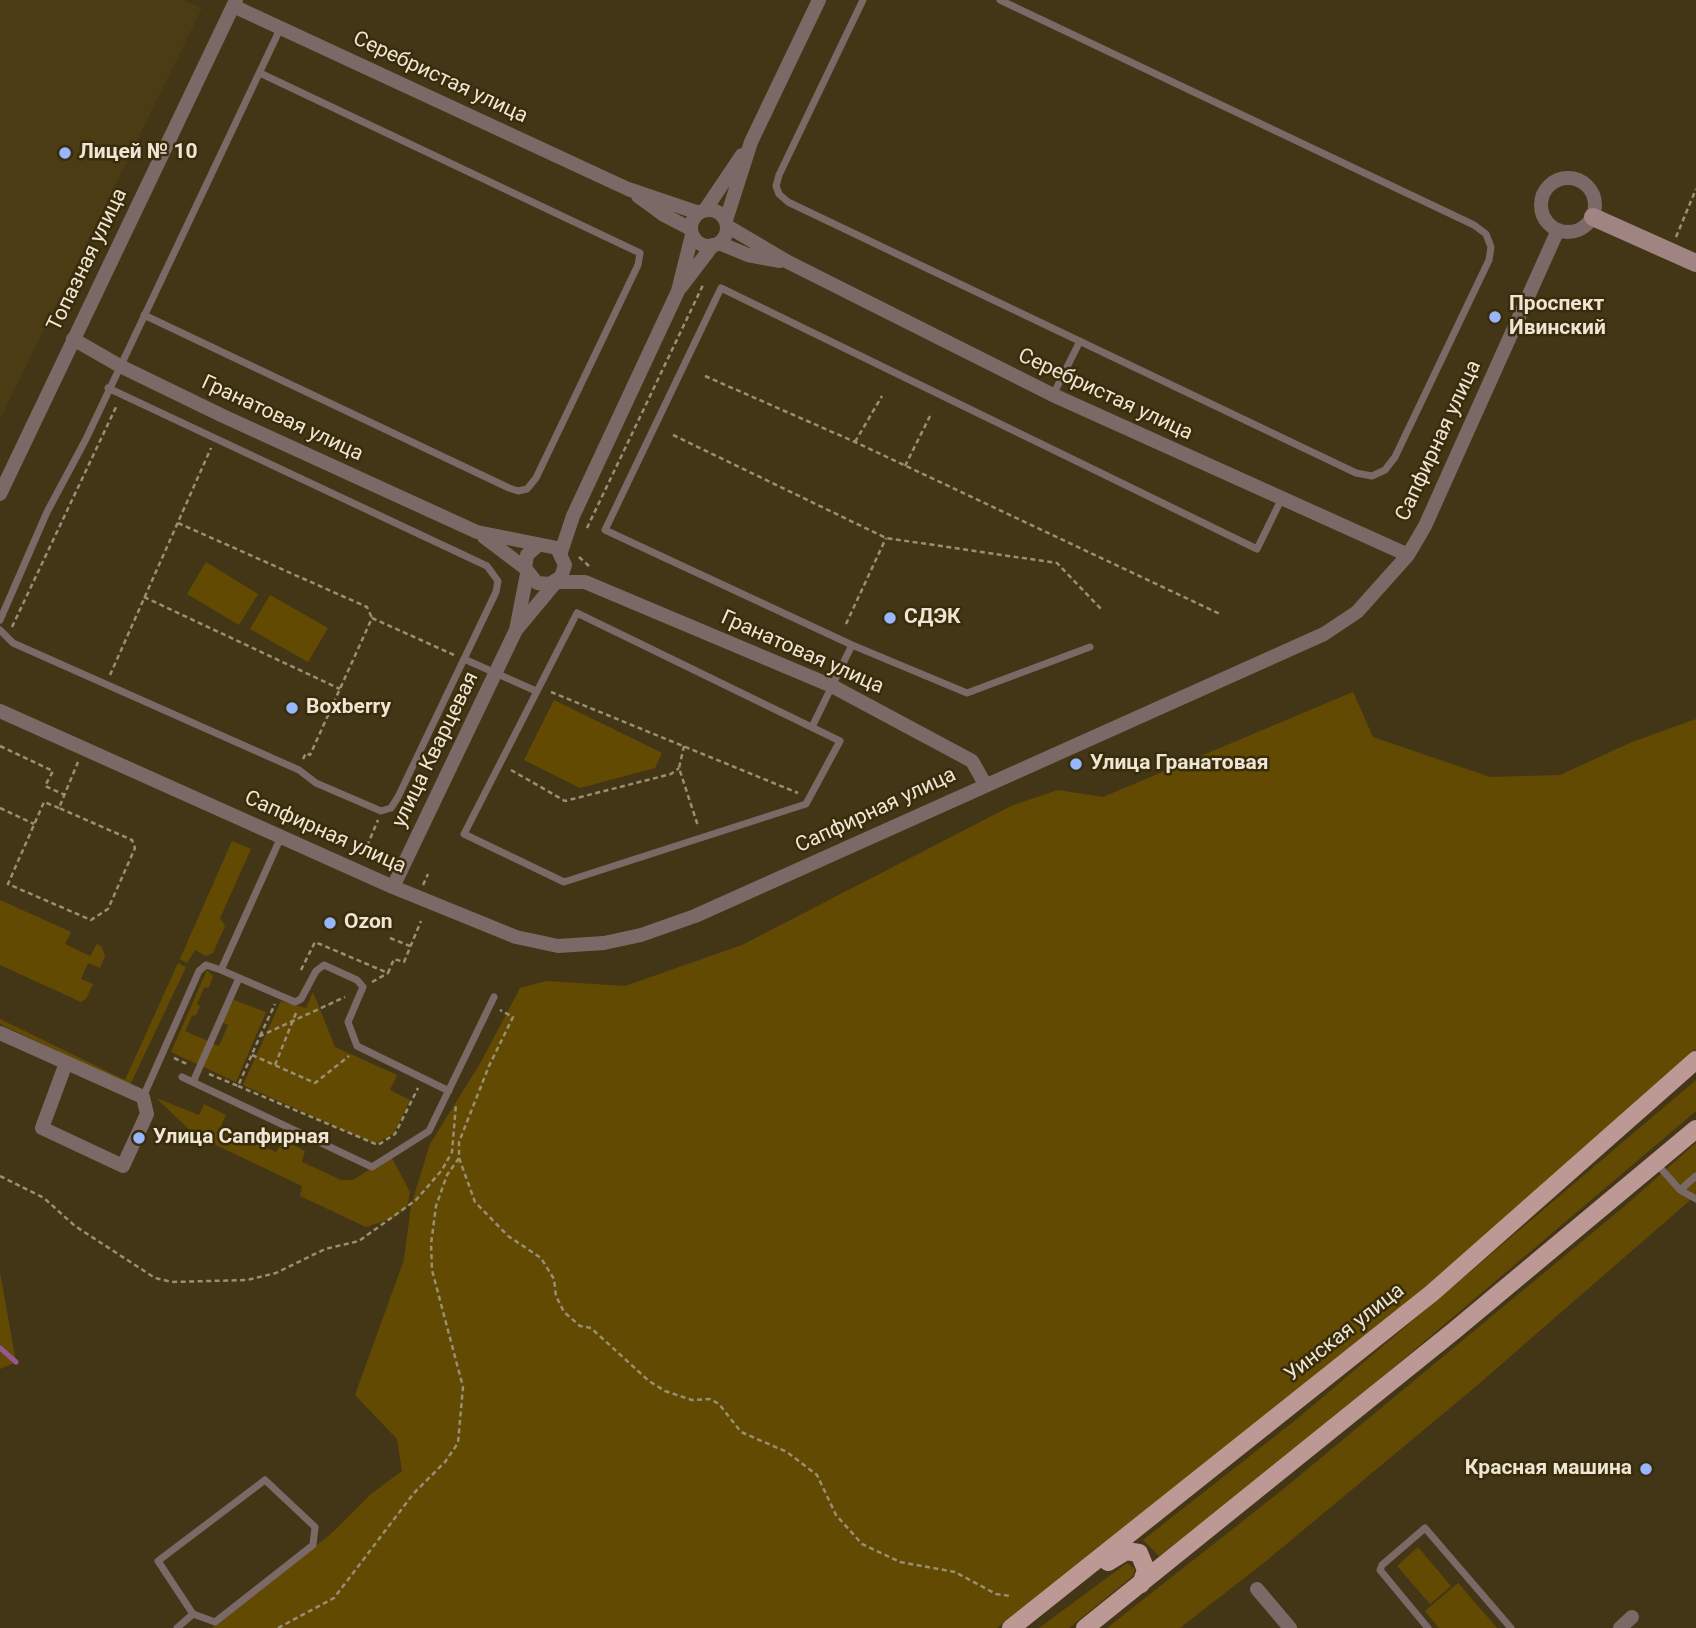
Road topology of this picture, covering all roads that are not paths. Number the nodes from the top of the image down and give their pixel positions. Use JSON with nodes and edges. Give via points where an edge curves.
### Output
{"nodes":[{"id":1,"x":819,"y":0,"type":"edge"},
{"id":2,"x":863,"y":0,"type":"edge"},
{"id":3,"x":1000,"y":0,"type":"edge"},
{"id":4,"x":235,"y":3,"type":"edge"},
{"id":5,"x":281,"y":27,"type":"junction"},
{"id":6,"x":262,"y":74,"type":"junction"},
{"id":7,"x":751,"y":142,"type":"junction"},
{"id":8,"x":628,"y":189,"type":"junction"},
{"id":9,"x":702,"y":211,"type":"junction"},
{"id":10,"x":1593,"y":217,"type":"junction"},
{"id":11,"x":726,"y":223,"type":"junction"},
{"id":12,"x":1558,"y":230,"type":"junction"},
{"id":13,"x":692,"y":232,"type":"junction"},
{"id":14,"x":716,"y":244,"type":"junction"},
{"id":15,"x":788,"y":262,"type":"junction"},
{"id":16,"x":1696,"y":263,"type":"edge"},
{"id":17,"x":678,"y":291,"type":"junction"},
{"id":18,"x":144,"y":315,"type":"junction"},
{"id":19,"x":73,"y":339,"type":"junction"},
{"id":20,"x":1080,"y":341,"type":"junction"},
{"id":21,"x":120,"y":366,"type":"junction"},
{"id":22,"x":108,"y":388,"type":"junction"},
{"id":23,"x":1053,"y":396,"type":"junction"},
{"id":24,"x":0,"y":494,"type":"edge"},
{"id":25,"x":1281,"y":500,"type":"junction"},
{"id":26,"x":573,"y":516,"type":"junction"},
{"id":27,"x":477,"y":532,"type":"junction"},
{"id":28,"x":540,"y":545,"type":"junction"},
{"id":29,"x":567,"y":554,"type":"junction"},
{"id":30,"x":1408,"y":555,"type":"junction"},
{"id":31,"x":526,"y":571,"type":"junction"},
{"id":32,"x":556,"y":582,"type":"junction"},
{"id":33,"x":585,"y":582,"type":"junction"},
{"id":34,"x":0,"y":620,"type":"edge"},
{"id":35,"x":0,"y":630,"type":"edge"},
{"id":36,"x":516,"y":630,"type":"junction"},
{"id":37,"x":852,"y":645,"type":"junction"},
{"id":38,"x":1090,"y":647,"type":"dead end"},
{"id":39,"x":464,"y":659,"type":"junction"},
{"id":40,"x":495,"y":674,"type":"junction"},
{"id":41,"x":832,"y":686,"type":"junction"},
{"id":42,"x":537,"y":689,"type":"junction"},
{"id":43,"x":0,"y":711,"type":"edge"},
{"id":44,"x":812,"y":727,"type":"junction"},
{"id":45,"x":985,"y":784,"type":"junction"},
{"id":46,"x":281,"y":837,"type":"junction"},
{"id":47,"x":393,"y":887,"type":"junction"},
{"id":48,"x":221,"y":970,"type":"junction"},
{"id":49,"x":239,"y":978,"type":"junction"},
{"id":50,"x":492,"y":1001,"type":"road end"},
{"id":51,"x":0,"y":1033,"type":"edge"},
{"id":52,"x":1696,"y":1060,"type":"edge"},
{"id":53,"x":66,"y":1063,"type":"junction"},
{"id":54,"x":182,"y":1077,"type":"dead end"},
{"id":55,"x":193,"y":1082,"type":"junction"},
{"id":56,"x":449,"y":1091,"type":"junction"},
{"id":57,"x":143,"y":1097,"type":"junction"},
{"id":58,"x":1696,"y":1129,"type":"edge"},
{"id":59,"x":1657,"y":1164,"type":"junction"},
{"id":60,"x":1696,"y":1177,"type":"edge"},
{"id":61,"x":1680,"y":1190,"type":"junction"},
{"id":62,"x":1696,"y":1199,"type":"edge"},
{"id":63,"x":1141,"y":1584,"type":"junction"},
{"id":64,"x":1257,"y":1589,"type":"dead end"},
{"id":65,"x":193,"y":1614,"type":"junction"},
{"id":66,"x":1632,"y":1617,"type":"dead end"},
{"id":67,"x":177,"y":1628,"type":"edge"},
{"id":68,"x":1011,"y":1628,"type":"edge"},
{"id":69,"x":1025,"y":1628,"type":"edge"},
{"id":70,"x":1085,"y":1628,"type":"edge"},
{"id":71,"x":1290,"y":1628,"type":"edge"},
{"id":72,"x":1428,"y":1628,"type":"edge"},
{"id":73,"x":1511,"y":1628,"type":"edge"},
{"id":74,"x":1620,"y":1628,"type":"edge"}],
"edges":[{"from":1,"to":7,"type":"street"},
{"from":2,"to":20,"type":"lane","via":[[779,175],[779,194]]},
{"from":3,"to":20,"type":"lane","via":[[1474,225],[1486,234],[1491,247],[1489,260],[1395,457],[1385,470],[1372,476],[1356,473]]},
{"from":4,"to":5,"type":"street","name":"Серебристая улица"},
{"from":4,"to":19,"type":"street","name":"Топазная улица"},
{"from":5,"to":6,"type":"lane"},
{"from":5,"to":8,"type":"street","name":"Серебристая улица"},
{"from":6,"to":18,"type":"lane"},
{"from":6,"to":18,"type":"lane","via":[[640,253],[536,478],[527,489],[509,488]]},
{"from":7,"to":9,"type":"street"},
{"from":7,"to":11,"type":"street"},
{"from":8,"to":9,"type":"street"},
{"from":8,"to":13,"type":"street"},
{"from":9,"to":11,"type":"street","via":[[717,211]]},
{"from":9,"to":13,"type":"street"},
{"from":10,"to":12,"type":"street","via":[[1574,232]]},
{"from":10,"to":12,"type":"street","via":[[1595,200],[1587,184],[1572,177],[1555,181],[1543,194],[1541,211]]},
{"from":10,"to":16,"type":"street"},
{"from":11,"to":14,"type":"street"},
{"from":11,"to":15,"type":"street"},
{"from":12,"to":30,"type":"street","name":"Сапфирная улица","via":[[1440,497]]},
{"from":13,"to":14,"type":"street","via":[[701,244]]},
{"from":13,"to":17,"type":"street"},
{"from":14,"to":15,"type":"street","via":[[748,256]]},
{"from":14,"to":17,"type":"street"},
{"from":15,"to":23,"type":"street","name":"Серебристая улица"},
{"from":17,"to":26,"type":"street"},
{"from":18,"to":21,"type":"lane"},
{"from":19,"to":21,"type":"street","name":"Гранатовая улица"},
{"from":19,"to":24,"type":"street","name":"Топазная улица"},
{"from":20,"to":23,"type":"lane"},
{"from":21,"to":22,"type":"lane"},
{"from":21,"to":27,"type":"street","name":"Гранатовая улица"},
{"from":22,"to":34,"type":"lane"},
{"from":22,"to":39,"type":"lane","via":[[487,566],[498,581],[496,592]]},
{"from":23,"to":25,"type":"street","name":"Серебристая улица"},
{"from":25,"to":30,"type":"street","name":"Серебристая улица"},
{"from":25,"to":37,"type":"lane","via":[[1257,549],[721,288],[605,530]]},
{"from":26,"to":28,"type":"street"},
{"from":26,"to":29,"type":"street"},
{"from":27,"to":28,"type":"street","name":"Гранатовая улица"},
{"from":27,"to":31,"type":"street","name":"Гранатовая улица"},
{"from":28,"to":29,"type":"street"},
{"from":28,"to":31,"type":"street","via":[[527,555]]},
{"from":29,"to":32,"type":"street"},
{"from":29,"to":33,"type":"street","name":"Гранатовая улица"},
{"from":30,"to":45,"type":"street","name":"Сапфирная улица","via":[[1357,612],[1324,634]]},
{"from":31,"to":32,"type":"street","via":[[543,585]]},
{"from":31,"to":36,"type":"street"},
{"from":32,"to":33,"type":"street","name":"Гранатовая улица"},
{"from":32,"to":36,"type":"street"},
{"from":33,"to":41,"type":"street","name":"Гранатовая улица"},
{"from":35,"to":39,"type":"lane","via":[[6,638],[299,769],[316,783],[381,811],[391,808],[398,797]]},
{"from":36,"to":40,"type":"street","name":"улица Кварцевая"},
{"from":37,"to":38,"type":"lane","via":[[967,693]]},
{"from":37,"to":41,"type":"lane"},
{"from":39,"to":40,"type":"lane"},
{"from":40,"to":42,"type":"lane"},
{"from":40,"to":47,"type":"street","name":"улица Кварцевая"},
{"from":41,"to":44,"type":"lane"},
{"from":41,"to":45,"type":"street","name":"Гранатовая улица","via":[[972,761]]},
{"from":42,"to":44,"type":"lane","via":[[577,613]]},
{"from":42,"to":44,"type":"lane","via":[[464,834],[564,882],[806,804],[840,741]]},
{"from":43,"to":46,"type":"street","name":"Сапфирная улица"},
{"from":45,"to":47,"type":"street","name":"Сапфирная улица","via":[[695,916],[604,943],[558,946],[516,937]]},
{"from":46,"to":47,"type":"street","name":"Сапфирная улица"},
{"from":46,"to":48,"type":"lane"},
{"from":48,"to":49,"type":"lane"},
{"from":48,"to":57,"type":"lane","via":[[206,965],[199,971]]},
{"from":49,"to":55,"type":"lane"},
{"from":49,"to":56,"type":"lane","via":[[295,1002],[324,965],[357,980],[362,988],[348,1022],[353,1041]]},
{"from":50,"to":56,"type":"lane"},
{"from":51,"to":53,"type":"street"},
{"from":52,"to":68,"type":"main road","name":"Уинская улица","via":[[1432,1293]]},
{"from":53,"to":57,"type":"street"},
{"from":53,"to":57,"type":"street","via":[[41,1128],[123,1167],[147,1114]]},
{"from":54,"to":55,"type":"lane"},
{"from":55,"to":56,"type":"lane","via":[[372,1167],[425,1136]]},
{"from":58,"to":59,"type":"main road"},
{"from":59,"to":61,"type":"lane"},
{"from":59,"to":63,"type":"main road"},
{"from":60,"to":61,"type":"lane"},
{"from":61,"to":62,"type":"lane"},
{"from":63,"to":69,"type":"main road","via":[[1144,1558],[1126,1551]]},
{"from":63,"to":70,"type":"main road"},
{"from":64,"to":71,"type":"street"},
{"from":65,"to":65,"type":"lane","via":[[158,1561],[265,1480],[315,1527],[313,1545],[215,1622]]},
{"from":65,"to":67,"type":"lane"},
{"from":66,"to":74,"type":"street"},
{"from":72,"to":73,"type":"lane","via":[[1380,1570],[1425,1528]]}]}
